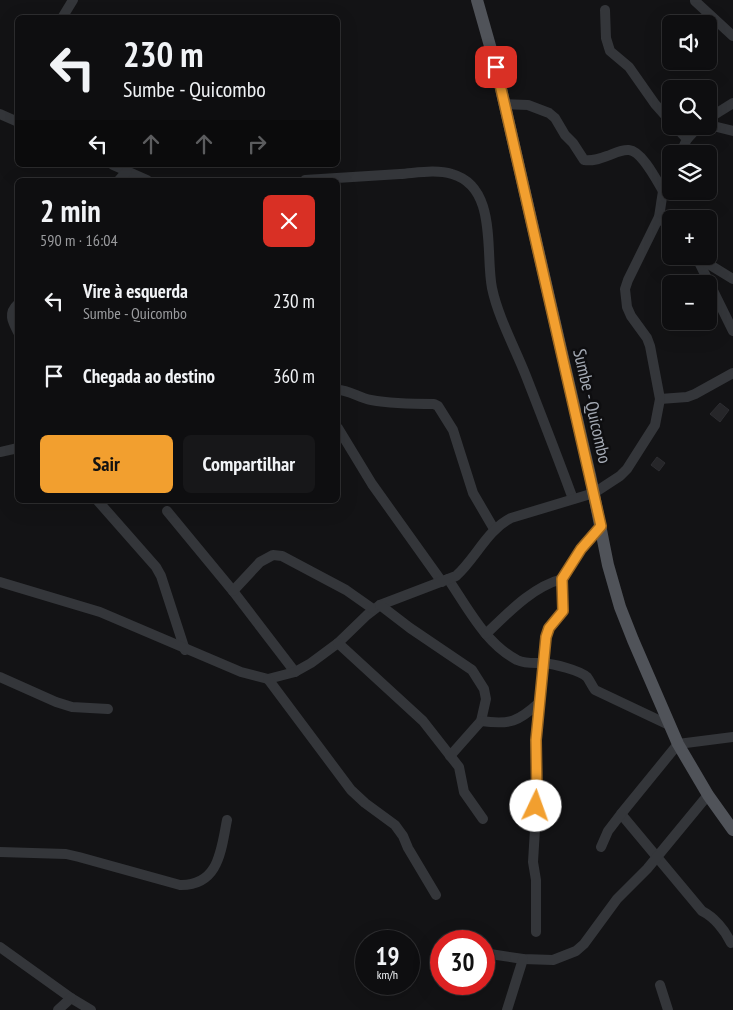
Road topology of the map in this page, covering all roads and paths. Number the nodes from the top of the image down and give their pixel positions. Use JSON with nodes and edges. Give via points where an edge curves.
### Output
{"nodes":[{"id":1,"x":73,"y":0,"type":"edge"},
{"id":2,"x":477,"y":0,"type":"edge"},
{"id":3,"x":694,"y":0,"type":"edge"},
{"id":4,"x":604,"y":10,"type":"dead end"},
{"id":5,"x":64,"y":15,"type":"edge"},
{"id":6,"x":733,"y":36,"type":"edge"},
{"id":7,"x":733,"y":103,"type":"edge"},
{"id":8,"x":504,"y":104,"type":"junction"},
{"id":9,"x":662,"y":112,"type":"edge"},
{"id":10,"x":717,"y":113,"type":"edge"},
{"id":11,"x":0,"y":114,"type":"edge"},
{"id":12,"x":15,"y":121,"type":"edge"},
{"id":13,"x":717,"y":127,"type":"edge"},
{"id":14,"x":733,"y":131,"type":"edge"},
{"id":15,"x":683,"y":135,"type":"edge"},
{"id":16,"x":691,"y":135,"type":"edge"},
{"id":17,"x":687,"y":140,"type":"junction"},
{"id":18,"x":684,"y":145,"type":"edge"},
{"id":19,"x":118,"y":167,"type":"edge"},
{"id":20,"x":127,"y":171,"type":"junction"},
{"id":21,"x":121,"y":178,"type":"edge"},
{"id":22,"x":142,"y":178,"type":"edge"},
{"id":23,"x":336,"y":178,"type":"edge"},
{"id":24,"x":662,"y":188,"type":"edge"},
{"id":25,"x":662,"y":200,"type":"edge"},
{"id":26,"x":659,"y":216,"type":"junction"},
{"id":27,"x":662,"y":220,"type":"edge"},
{"id":28,"x":700,"y":265,"type":"edge"},
{"id":29,"x":710,"y":265,"type":"edge"},
{"id":30,"x":733,"y":279,"type":"edge"},
{"id":31,"x":15,"y":306,"type":"edge"},
{"id":32,"x":15,"y":327,"type":"edge"},
{"id":33,"x":733,"y":331,"type":"edge"},
{"id":34,"x":733,"y":373,"type":"edge"},
{"id":35,"x":340,"y":390,"type":"edge"},
{"id":36,"x":660,"y":399,"type":"junction"},
{"id":37,"x":340,"y":431,"type":"edge"},
{"id":38,"x":15,"y":449,"type":"edge"},
{"id":39,"x":0,"y":452,"type":"edge"},
{"id":40,"x":594,"y":492,"type":"junction"},
{"id":41,"x":573,"y":499,"type":"junction"},
{"id":42,"x":100,"y":503,"type":"edge"},
{"id":43,"x":167,"y":511,"type":"dead end"},
{"id":44,"x":601,"y":526,"type":"junction"},
{"id":45,"x":494,"y":529,"type":"junction"},
{"id":46,"x":562,"y":579,"type":"junction"},
{"id":47,"x":445,"y":580,"type":"junction"},
{"id":48,"x":0,"y":582,"type":"edge"},
{"id":49,"x":233,"y":591,"type":"junction"},
{"id":50,"x":376,"y":607,"type":"junction"},
{"id":51,"x":486,"y":634,"type":"junction"},
{"id":52,"x":338,"y":643,"type":"junction"},
{"id":53,"x":185,"y":650,"type":"junction"},
{"id":54,"x":544,"y":663,"type":"junction"},
{"id":55,"x":295,"y":672,"type":"junction"},
{"id":56,"x":0,"y":677,"type":"edge"},
{"id":57,"x":268,"y":679,"type":"junction"},
{"id":58,"x":540,"y":702,"type":"junction"},
{"id":59,"x":108,"y":709,"type":"dead end"},
{"id":60,"x":481,"y":721,"type":"junction"},
{"id":61,"x":669,"y":725,"type":"junction"},
{"id":62,"x":733,"y":737,"type":"edge"},
{"id":63,"x":678,"y":744,"type":"junction"},
{"id":64,"x":450,"y":756,"type":"junction"},
{"id":65,"x":708,"y":795,"type":"junction"},
{"id":66,"x":621,"y":814,"type":"junction"},
{"id":67,"x":227,"y":820,"type":"dead end"},
{"id":68,"x":482,"y":820,"type":"dead end"},
{"id":69,"x":733,"y":830,"type":"edge"},
{"id":70,"x":601,"y":847,"type":"dead end"},
{"id":71,"x":0,"y":852,"type":"edge"},
{"id":72,"x":657,"y":856,"type":"junction"},
{"id":73,"x":436,"y":895,"type":"dead end"},
{"id":74,"x":536,"y":932,"type":"dead end"},
{"id":75,"x":731,"y":943,"type":"dead end"},
{"id":76,"x":0,"y":947,"type":"edge"},
{"id":77,"x":495,"y":955,"type":"edge"},
{"id":78,"x":523,"y":959,"type":"junction"},
{"id":79,"x":660,"y":985,"type":"dead end"},
{"id":80,"x":72,"y":998,"type":"junction"},
{"id":81,"x":58,"y":1010,"type":"edge"},
{"id":82,"x":91,"y":1010,"type":"edge"},
{"id":83,"x":507,"y":1010,"type":"edge"},
{"id":84,"x":668,"y":1010,"type":"edge"}],
"edges":[{"from":1,"to":5,"type":"street"},
{"from":2,"to":8,"type":"main road","name":"Sumbe - Quicombo"},
{"from":3,"to":6,"type":"street"},
{"from":4,"to":9,"type":"street","via":[[610,51],[629,67]]},
{"from":7,"to":10,"type":"street"},
{"from":8,"to":24,"type":"street","via":[[528,104],[550,113],[584,160],[623,150],[635,152]]},
{"from":8,"to":40,"type":"main road","name":"Sumbe - Quicombo"},
{"from":11,"to":12,"type":"street"},
{"from":13,"to":14,"type":"street"},
{"from":15,"to":17,"type":"street"},
{"from":16,"to":17,"type":"street"},
{"from":17,"to":18,"type":"street"},
{"from":19,"to":20,"type":"street"},
{"from":20,"to":21,"type":"street"},
{"from":20,"to":22,"type":"street"},
{"from":23,"to":41,"type":"street","via":[[429,172],[453,174],[469,183],[479,195],[488,228],[490,280],[494,297]]},
{"from":25,"to":26,"type":"street"},
{"from":26,"to":27,"type":"street"},
{"from":26,"to":36,"type":"street","via":[[628,280],[625,300],[631,316],[647,338]]},
{"from":28,"to":33,"type":"street"},
{"from":29,"to":30,"type":"street"},
{"from":31,"to":32,"type":"street","via":[[11,315]]},
{"from":34,"to":36,"type":"street","via":[[687,397]]},
{"from":35,"to":45,"type":"street","via":[[370,400],[438,406],[453,430],[473,492]]},
{"from":36,"to":40,"type":"street","via":[[655,425],[627,470]]},
{"from":37,"to":47,"type":"street","via":[[372,484]]},
{"from":38,"to":39,"type":"street"},
{"from":40,"to":41,"type":"street"},
{"from":40,"to":44,"type":"main road","name":"Sumbe - Quicombo"},
{"from":41,"to":45,"type":"street","via":[[511,518]]},
{"from":42,"to":53,"type":"street","via":[[156,567]]},
{"from":43,"to":49,"type":"street"},
{"from":44,"to":46,"type":"street"},
{"from":44,"to":61,"type":"main road","name":"Sumbe - Quicombo","via":[[620,606]]},
{"from":45,"to":47,"type":"street","via":[[465,568]]},
{"from":46,"to":51,"type":"street","via":[[551,582],[520,602]]},
{"from":46,"to":54,"type":"street","via":[[563,611],[547,632]]},
{"from":47,"to":50,"type":"street"},
{"from":47,"to":51,"type":"street"},
{"from":48,"to":53,"type":"street","via":[[100,612]]},
{"from":49,"to":50,"type":"street","via":[[260,562],[273,554]]},
{"from":49,"to":55,"type":"street"},
{"from":50,"to":52,"type":"street"},
{"from":50,"to":60,"type":"street","via":[[472,670],[484,689],[486,699]]},
{"from":51,"to":54,"type":"street","via":[[518,660]]},
{"from":52,"to":55,"type":"street"},
{"from":52,"to":64,"type":"street","via":[[417,715]]},
{"from":53,"to":57,"type":"street"},
{"from":54,"to":58,"type":"street"},
{"from":54,"to":61,"type":"street","via":[[583,675],[595,690]]},
{"from":55,"to":57,"type":"street"},
{"from":56,"to":59,"type":"street","via":[[72,707]]},
{"from":57,"to":73,"type":"street","via":[[351,790],[395,825]]},
{"from":58,"to":60,"type":"street","via":[[526,714],[506,723]]},
{"from":58,"to":74,"type":"street","via":[[533,862]]},
{"from":60,"to":64,"type":"street"},
{"from":61,"to":63,"type":"main road","name":"Sumbe - Quicombo"},
{"from":62,"to":63,"type":"street"},
{"from":63,"to":65,"type":"main road","name":"Sumbe - Quicombo"},
{"from":63,"to":66,"type":"street"},
{"from":64,"to":68,"type":"street","via":[[460,770],[464,792]]},
{"from":65,"to":69,"type":"main road","name":"Sumbe - Quicombo"},
{"from":65,"to":72,"type":"street"},
{"from":66,"to":70,"type":"street","via":[[608,830]]},
{"from":66,"to":72,"type":"street"},
{"from":67,"to":71,"type":"street","via":[[216,864],[210,874],[191,886],[72,856]]},
{"from":72,"to":75,"type":"street"},
{"from":72,"to":78,"type":"street","via":[[617,899],[576,951],[553,960]]},
{"from":76,"to":80,"type":"street"},
{"from":77,"to":78,"type":"street"},
{"from":78,"to":83,"type":"street"},
{"from":79,"to":84,"type":"street"},
{"from":80,"to":81,"type":"street"},
{"from":80,"to":82,"type":"street"}]}
